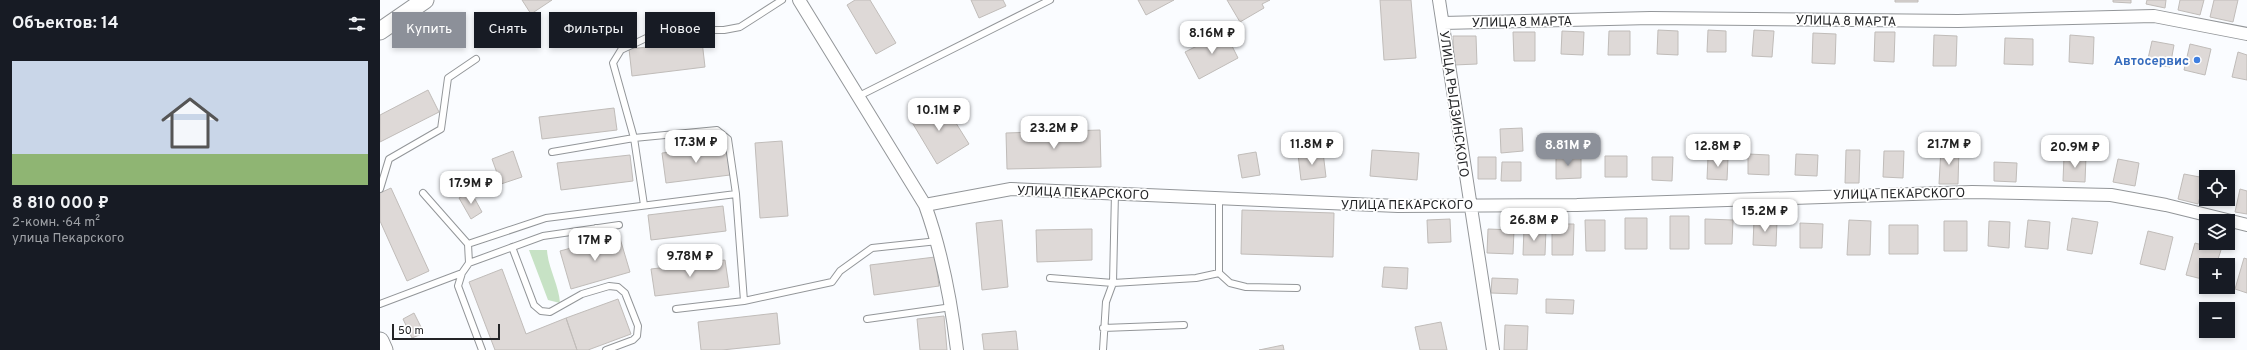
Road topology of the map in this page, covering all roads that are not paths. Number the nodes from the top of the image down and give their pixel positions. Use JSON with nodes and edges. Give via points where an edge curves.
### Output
{"nodes":[{"id":1,"x":425,"y":0,"type":"edge"},
{"id":2,"x":782,"y":0,"type":"edge"},
{"id":3,"x":798,"y":0,"type":"edge"},
{"id":4,"x":1050,"y":0,"type":"edge"},
{"id":5,"x":1439,"y":0,"type":"edge"},
{"id":6,"x":1443,"y":23,"type":"junction"},
{"id":7,"x":381,"y":30,"type":"edge"},
{"id":8,"x":2247,"y":34,"type":"edge"},
{"id":9,"x":476,"y":58,"type":"dead end"},
{"id":10,"x":859,"y":96,"type":"junction"},
{"id":11,"x":634,"y":138,"type":"junction"},
{"id":12,"x":552,"y":152,"type":"dead end"},
{"id":13,"x":380,"y":189,"type":"edge"},
{"id":14,"x":1114,"y":192,"type":"junction"},
{"id":15,"x":423,"y":193,"type":"dead end"},
{"id":16,"x":736,"y":194,"type":"junction"},
{"id":17,"x":1219,"y":198,"type":"junction"},
{"id":18,"x":1471,"y":204,"type":"junction"},
{"id":19,"x":644,"y":205,"type":"junction"},
{"id":20,"x":925,"y":205,"type":"junction"},
{"id":21,"x":619,"y":225,"type":"dead end"},
{"id":22,"x":2247,"y":225,"type":"edge"},
{"id":23,"x":596,"y":228,"type":"junction"},
{"id":24,"x":599,"y":240,"type":"dead end"},
{"id":25,"x":938,"y":241,"type":"junction"},
{"id":26,"x":468,"y":244,"type":"junction"},
{"id":27,"x":512,"y":247,"type":"junction"},
{"id":28,"x":469,"y":263,"type":"junction"},
{"id":29,"x":462,"y":273,"type":"junction"},
{"id":30,"x":1219,"y":273,"type":"junction"},
{"id":31,"x":1050,"y":278,"type":"dead end"},
{"id":32,"x":1113,"y":283,"type":"junction"},
{"id":33,"x":1297,"y":288,"type":"dead end"},
{"id":34,"x":744,"y":301,"type":"junction"},
{"id":35,"x":380,"y":304,"type":"edge"},
{"id":36,"x":952,"y":307,"type":"junction"},
{"id":37,"x":676,"y":309,"type":"dead end"},
{"id":38,"x":867,"y":319,"type":"dead end"},
{"id":39,"x":1184,"y":325,"type":"dead end"},
{"id":40,"x":1103,"y":328,"type":"junction"},
{"id":41,"x":380,"y":341,"type":"edge"},
{"id":42,"x":384,"y":350,"type":"edge"},
{"id":43,"x":482,"y":350,"type":"edge"},
{"id":44,"x":606,"y":350,"type":"edge"},
{"id":45,"x":957,"y":350,"type":"edge"},
{"id":46,"x":1103,"y":350,"type":"edge"},
{"id":47,"x":1493,"y":350,"type":"edge"}],
"edges":[{"from":1,"to":7,"type":"main road"},
{"from":2,"to":11,"type":"lane","via":[[740,27],[724,30],[663,30],[621,50],[613,64]]},
{"from":3,"to":10,"type":"street"},
{"from":4,"to":10,"type":"lane"},
{"from":5,"to":6,"type":"street","name":"УЛИЦА РЫДЗИНСКОГО"},
{"from":6,"to":8,"type":"street","name":"УЛИЦА 8 МАРТА","via":[[1652,18],[1958,21],[2154,16]]},
{"from":6,"to":18,"type":"street","name":"УЛИЦА РЫДЗИНСКОГО","via":[[1462,161]]},
{"from":9,"to":13,"type":"lane","via":[[448,78],[441,129],[388,160]]},
{"from":10,"to":20,"type":"street"},
{"from":11,"to":12,"type":"lane"},
{"from":11,"to":16,"type":"lane","via":[[717,130],[728,139]]},
{"from":11,"to":19,"type":"lane"},
{"from":14,"to":17,"type":"street","name":"УЛИЦА ПЕКАРСКОГО"},
{"from":14,"to":20,"type":"street","name":"УЛИЦА ПЕКАРСКОГО","via":[[1011,189]]},
{"from":14,"to":32,"type":"lane"},
{"from":15,"to":26,"type":"lane"},
{"from":16,"to":19,"type":"lane"},
{"from":16,"to":34,"type":"lane"},
{"from":17,"to":18,"type":"street","name":"УЛИЦА ПЕКАРСКОГО","via":[[1398,206]]},
{"from":17,"to":30,"type":"lane"},
{"from":18,"to":22,"type":"street","name":"УЛИЦА ПЕКАРСКОГО","via":[[1577,205],[1868,194],[2111,195],[2166,205]]},
{"from":18,"to":47,"type":"street","name":"УЛИЦА РЫДЗИНСКОГО"},
{"from":19,"to":26,"type":"lane","via":[[546,218]]},
{"from":20,"to":25,"type":"street"},
{"from":21,"to":23,"type":"lane"},
{"from":23,"to":24,"type":"lane"},
{"from":23,"to":27,"type":"lane","via":[[550,234]]},
{"from":25,"to":34,"type":"lane","via":[[872,248],[840,271],[832,282]]},
{"from":25,"to":36,"type":"street"},
{"from":26,"to":28,"type":"lane"},
{"from":27,"to":28,"type":"lane"},
{"from":27,"to":44,"type":"lane","via":[[534,304],[541,311],[550,312],[576,296],[609,286],[618,287],[625,293],[638,326],[637,336]]},
{"from":28,"to":29,"type":"lane"},
{"from":29,"to":35,"type":"lane"},
{"from":29,"to":43,"type":"lane","via":[[458,286]]},
{"from":30,"to":32,"type":"lane","via":[[1196,278]]},
{"from":30,"to":33,"type":"lane","via":[[1230,283],[1246,287]]},
{"from":31,"to":32,"type":"lane"},
{"from":32,"to":40,"type":"lane","via":[[1106,302]]},
{"from":34,"to":37,"type":"lane"},
{"from":36,"to":38,"type":"lane"},
{"from":36,"to":45,"type":"street"},
{"from":39,"to":40,"type":"lane"},
{"from":40,"to":46,"type":"lane"},
{"from":41,"to":42,"type":"main road"}]}
